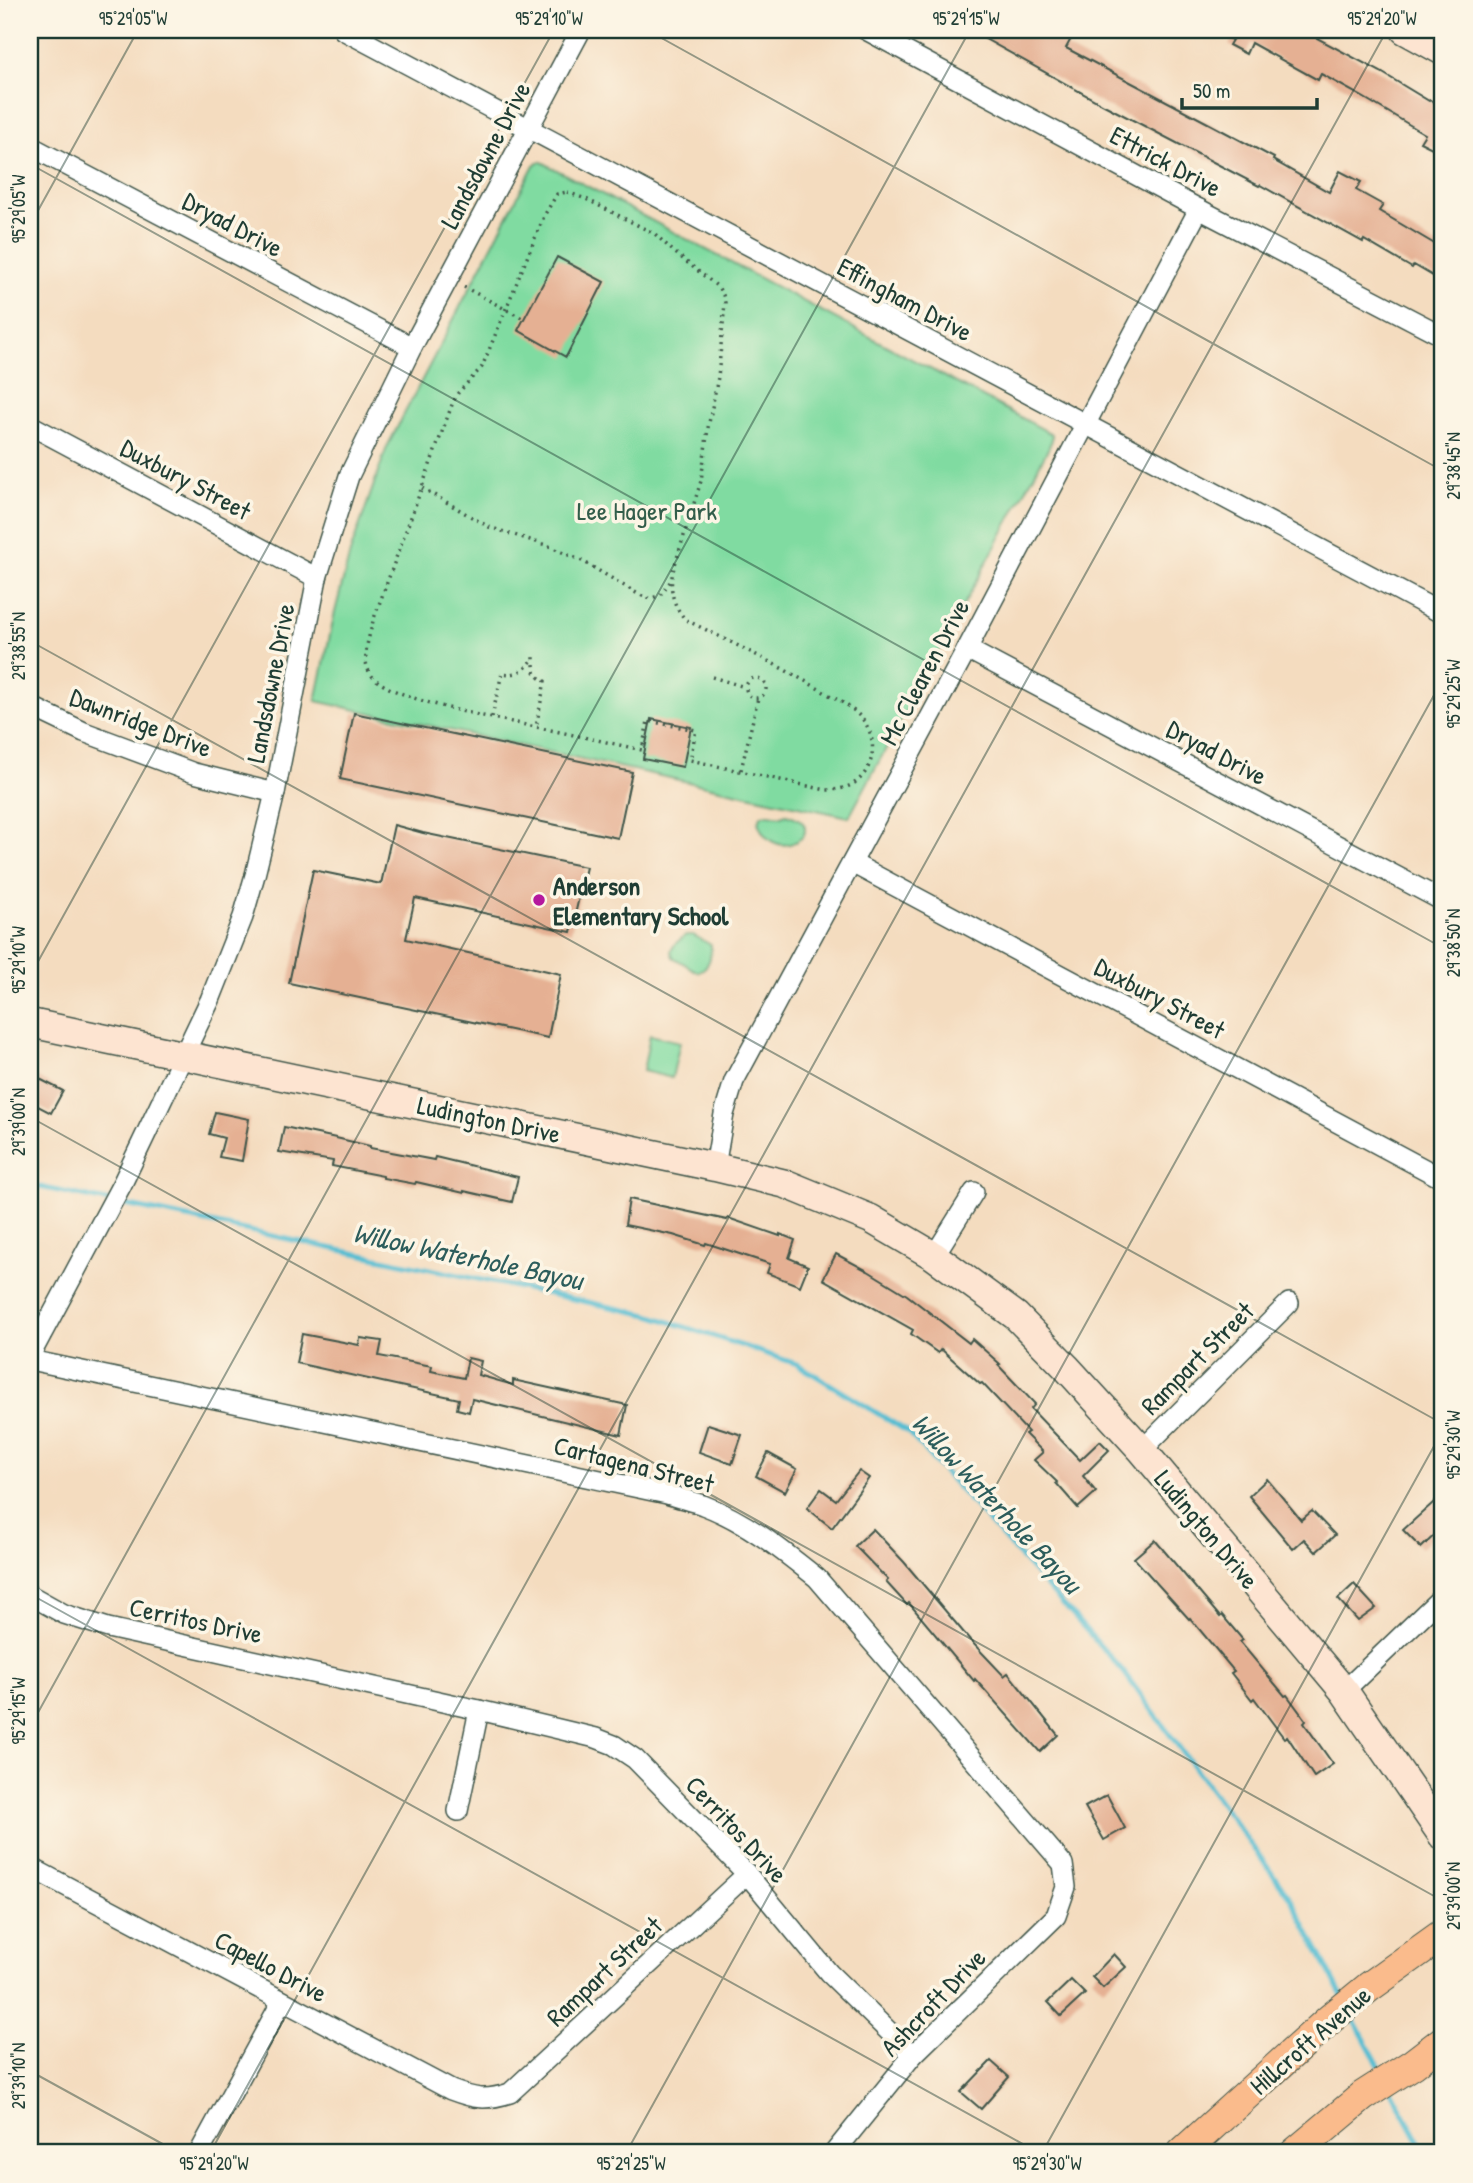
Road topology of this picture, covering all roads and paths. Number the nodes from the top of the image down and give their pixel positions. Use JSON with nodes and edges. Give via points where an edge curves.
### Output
{"nodes":[{"id":1,"x":343,"y":30,"type":"edge"},
{"id":2,"x":581,"y":30,"type":"edge"},
{"id":3,"x":866,"y":30,"type":"edge"},
{"id":4,"x":1405,"y":30,"type":"edge"},
{"id":5,"x":1443,"y":51,"type":"edge"},
{"id":6,"x":528,"y":128,"type":"junction"},
{"id":7,"x":30,"y":146,"type":"edge"},
{"id":8,"x":1199,"y":209,"type":"junction"},
{"id":9,"x":448,"y":279,"type":"junction"},
{"id":10,"x":505,"y":309,"type":"junction"},
{"id":11,"x":524,"y":319,"type":"dead end"},
{"id":12,"x":1443,"y":336,"type":"edge"},
{"id":13,"x":412,"y":347,"type":"junction"},
{"id":14,"x":1085,"y":424,"type":"junction"},
{"id":15,"x":30,"y":425,"type":"edge"},
{"id":16,"x":422,"y":488,"type":"junction"},
{"id":17,"x":317,"y":578,"type":"junction"},
{"id":18,"x":671,"y":581,"type":"junction"},
{"id":19,"x":1443,"y":614,"type":"edge"},
{"id":20,"x":967,"y":649,"type":"junction"},
{"id":21,"x":712,"y":677,"type":"dead end"},
{"id":22,"x":745,"y":687,"type":"junction"},
{"id":23,"x":758,"y":698,"type":"junction"},
{"id":24,"x":30,"y":706,"type":"edge"},
{"id":25,"x":492,"y":717,"type":"junction"},
{"id":26,"x":536,"y":727,"type":"junction"},
{"id":27,"x":741,"y":771,"type":"junction"},
{"id":28,"x":275,"y":793,"type":"junction"},
{"id":29,"x":852,"y":863,"type":"junction"},
{"id":30,"x":1443,"y":901,"type":"edge"},
{"id":31,"x":30,"y":1023,"type":"edge"},
{"id":32,"x":184,"y":1056,"type":"junction"},
{"id":33,"x":715,"y":1167,"type":"junction"},
{"id":34,"x":1443,"y":1179,"type":"edge"},
{"id":35,"x":974,"y":1192,"type":"dead end"},
{"id":36,"x":934,"y":1256,"type":"junction"},
{"id":37,"x":1289,"y":1303,"type":"dead end"},
{"id":38,"x":30,"y":1358,"type":"edge"},
{"id":39,"x":1142,"y":1450,"type":"junction"},
{"id":40,"x":30,"y":1595,"type":"edge"},
{"id":41,"x":1443,"y":1596,"type":"edge"},
{"id":42,"x":1344,"y":1691,"type":"junction"},
{"id":43,"x":479,"y":1710,"type":"junction"},
{"id":44,"x":458,"y":1811,"type":"dead end"},
{"id":45,"x":1443,"y":1836,"type":"edge"},
{"id":46,"x":30,"y":1867,"type":"edge"},
{"id":47,"x":747,"y":1874,"type":"junction"},
{"id":48,"x":1066,"y":1887,"type":"joint"},
{"id":49,"x":1443,"y":1934,"type":"edge"},
{"id":50,"x":282,"y":2001,"type":"junction"},
{"id":51,"x":1443,"y":2041,"type":"edge"},
{"id":52,"x":913,"y":2055,"type":"junction"},
{"id":53,"x":492,"y":2099,"type":"joint"},
{"id":54,"x":30,"y":2150,"type":"edge"},
{"id":55,"x":36,"y":2153,"type":"edge"},
{"id":56,"x":199,"y":2153,"type":"edge"},
{"id":57,"x":834,"y":2153,"type":"edge"},
{"id":58,"x":1182,"y":2153,"type":"edge"},
{"id":59,"x":1295,"y":2153,"type":"edge"}],
"edges":[{"from":1,"to":6,"type":"street","name":"Effingham Drive"},
{"from":2,"to":6,"type":"street","name":"Landsdowne Drive"},
{"from":3,"to":8,"type":"street","name":"Ettrick Drive"},
{"from":4,"to":5,"type":"street"},
{"from":6,"to":9,"type":"street","name":"Landsdowne Drive"},
{"from":6,"to":14,"type":"street","name":"Effingham Drive"},
{"from":7,"to":13,"type":"street","name":"Dryad Drive"},
{"from":8,"to":12,"type":"street","name":"Ettrick Drive"},
{"from":8,"to":14,"type":"street","name":"Mc Clearen Drive"},
{"from":9,"to":10,"type":"path"},
{"from":9,"to":13,"type":"street","name":"Landsdowne Drive"},
{"from":10,"to":11,"type":"path"},
{"from":10,"to":16,"type":"path","via":[[481,367],[453,402]]},
{"from":10,"to":18,"type":"path","via":[[545,214],[557,194],[566,192],[655,234],[719,287],[724,314],[718,377],[701,481]]},
{"from":13,"to":17,"type":"street","name":"Landsdowne Drive","via":[[349,476]]},
{"from":14,"to":19,"type":"street","name":"Effingham Drive"},
{"from":14,"to":20,"type":"street","name":"Mc Clearen Drive"},
{"from":15,"to":17,"type":"street","name":"Duxbury Street"},
{"from":16,"to":18,"type":"path","via":[[489,527],[549,545],[650,599]]},
{"from":16,"to":25,"type":"path","via":[[373,621],[366,664],[381,684],[400,693]]},
{"from":17,"to":28,"type":"street","name":"Landsdowne Drive"},
{"from":18,"to":27,"type":"path","via":[[673,597],[686,620],[846,705],[862,718],[873,744],[863,775],[839,790]]},
{"from":20,"to":29,"type":"street","name":"Mc Clearen Drive"},
{"from":20,"to":30,"type":"street","name":"Dryad Drive"},
{"from":21,"to":22,"type":"path"},
{"from":22,"to":23,"type":"path","via":[[749,695]]},
{"from":22,"to":23,"type":"path","via":[[751,678],[761,679],[765,691]]},
{"from":23,"to":27,"type":"path"},
{"from":24,"to":28,"type":"street","name":"Dawnridge Drive","via":[[84,732],[194,773]]},
{"from":25,"to":26,"type":"path"},
{"from":25,"to":26,"type":"path","via":[[502,673],[519,673],[534,657],[534,671],[545,681]]},
{"from":26,"to":27,"type":"path","via":[[642,750],[648,720],[696,730],[690,760]]},
{"from":28,"to":32,"type":"street","name":"Landsdowne Drive","via":[[243,917]]},
{"from":29,"to":33,"type":"street","name":"Mc Clearen Drive","via":[[734,1082]]},
{"from":29,"to":34,"type":"street","name":"Duxbury Street"},
{"from":31,"to":32,"type":"street","name":"Ludington Drive"},
{"from":32,"to":33,"type":"street","name":"Ludington Drive"},
{"from":32,"to":38,"type":"street","name":"Landsdowne Drive"},
{"from":33,"to":36,"type":"street","name":"Ludington Drive","via":[[786,1184],[833,1202]]},
{"from":35,"to":36,"type":"street"},
{"from":36,"to":39,"type":"street","name":"Ludington Drive","via":[[1023,1324]]},
{"from":37,"to":39,"type":"street","name":"Rampart Street"},
{"from":38,"to":48,"type":"street","name":"Cartagena Street","via":[[667,1494],[741,1523],[817,1578],[1063,1864]]},
{"from":39,"to":42,"type":"street","name":"Ludington Drive"},
{"from":40,"to":43,"type":"street","name":"Cerritos Drive","via":[[64,1614],[108,1628]]},
{"from":41,"to":42,"type":"street"},
{"from":42,"to":45,"type":"street","name":"Ludington Drive"},
{"from":43,"to":44,"type":"street"},
{"from":43,"to":47,"type":"street","name":"Cerritos Drive","via":[[614,1745],[635,1759]]},
{"from":46,"to":50,"type":"street","name":"Capello Drive"},
{"from":47,"to":52,"type":"street","name":"Cerritos Drive","via":[[829,1973]]},
{"from":47,"to":53,"type":"street","name":"Rampart Street","via":[[510,2093]]},
{"from":48,"to":52,"type":"street","name":"Ashcroft Drive","via":[[1056,1916]]},
{"from":49,"to":58,"type":"main road","name":"Hillcroft Avenue","via":[[1330,2019]]},
{"from":50,"to":53,"type":"street","name":"Capello Drive","via":[[451,2090]]},
{"from":50,"to":56,"type":"street"},
{"from":51,"to":59,"type":"main road","via":[[1363,2096]]},
{"from":52,"to":57,"type":"street","name":"Ashcroft Drive"},
{"from":54,"to":55,"type":"street"}]}
